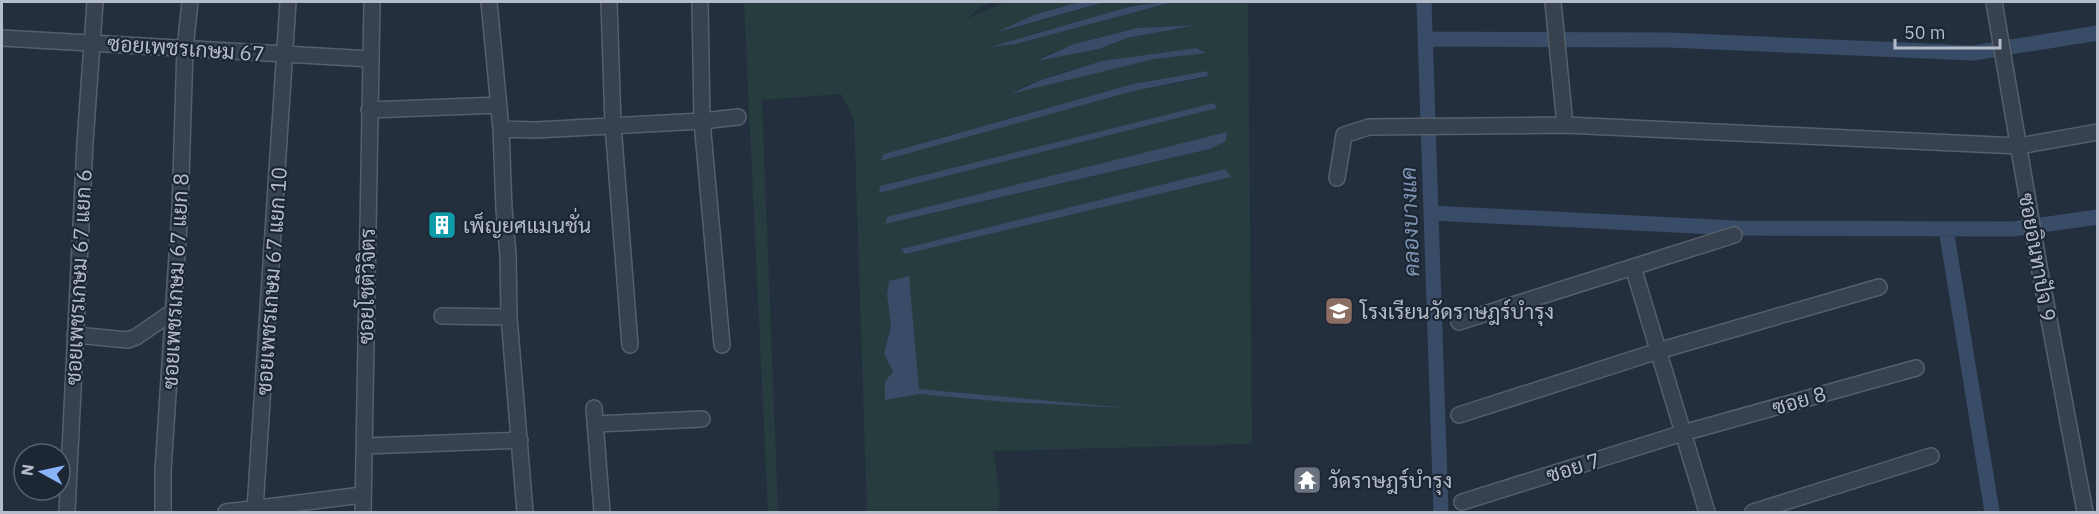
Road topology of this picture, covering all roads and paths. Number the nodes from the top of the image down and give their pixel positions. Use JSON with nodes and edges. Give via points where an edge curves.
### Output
{"nodes":[{"id":1,"x":95,"y":2,"type":"edge"},
{"id":2,"x":189,"y":2,"type":"edge"},
{"id":3,"x":288,"y":2,"type":"edge"},
{"id":4,"x":372,"y":2,"type":"edge"},
{"id":5,"x":489,"y":2,"type":"edge"},
{"id":6,"x":609,"y":2,"type":"edge"},
{"id":7,"x":700,"y":2,"type":"edge"},
{"id":8,"x":1553,"y":2,"type":"edge"},
{"id":9,"x":1994,"y":2,"type":"edge"},
{"id":10,"x":2,"y":38,"type":"edge"},
{"id":11,"x":93,"y":42,"type":"junction"},
{"id":12,"x":185,"y":50,"type":"junction"},
{"id":13,"x":286,"y":54,"type":"junction"},
{"id":14,"x":371,"y":59,"type":"junction"},
{"id":15,"x":499,"y":105,"type":"junction"},
{"id":16,"x":369,"y":110,"type":"junction"},
{"id":17,"x":738,"y":117,"type":"dead end"},
{"id":18,"x":702,"y":121,"type":"junction"},
{"id":19,"x":613,"y":125,"type":"junction"},
{"id":20,"x":1565,"y":125,"type":"junction"},
{"id":21,"x":501,"y":129,"type":"junction"},
{"id":22,"x":2097,"y":132,"type":"edge"},
{"id":23,"x":2019,"y":146,"type":"junction"},
{"id":24,"x":1337,"y":178,"type":"dead end"},
{"id":25,"x":1734,"y":235,"type":"dead end"},
{"id":26,"x":1633,"y":267,"type":"junction"},
{"id":27,"x":1879,"y":287,"type":"dead end"},
{"id":28,"x":168,"y":315,"type":"dead end"},
{"id":29,"x":442,"y":316,"type":"dead end"},
{"id":30,"x":509,"y":317,"type":"junction"},
{"id":31,"x":1459,"y":322,"type":"dead end"},
{"id":32,"x":75,"y":335,"type":"junction"},
{"id":33,"x":630,"y":345,"type":"dead end"},
{"id":34,"x":722,"y":345,"type":"dead end"},
{"id":35,"x":1658,"y":351,"type":"junction"},
{"id":36,"x":1916,"y":368,"type":"dead end"},
{"id":37,"x":1459,"y":415,"type":"dead end"},
{"id":38,"x":702,"y":419,"type":"dead end"},
{"id":39,"x":1683,"y":433,"type":"junction"},
{"id":40,"x":520,"y":440,"type":"junction"},
{"id":41,"x":365,"y":446,"type":"junction"},
{"id":42,"x":1931,"y":456,"type":"dead end"},
{"id":43,"x":362,"y":495,"type":"junction"},
{"id":44,"x":1462,"y":502,"type":"dead end"},
{"id":45,"x":255,"y":509,"type":"junction"},
{"id":46,"x":67,"y":513,"type":"edge"},
{"id":47,"x":163,"y":513,"type":"edge"},
{"id":48,"x":226,"y":513,"type":"edge"},
{"id":49,"x":363,"y":513,"type":"edge"},
{"id":50,"x":525,"y":513,"type":"edge"},
{"id":51,"x":602,"y":513,"type":"edge"},
{"id":52,"x":1707,"y":513,"type":"edge"},
{"id":53,"x":1753,"y":513,"type":"edge"},
{"id":54,"x":2085,"y":513,"type":"edge"}],
"edges":[{"from":1,"to":11,"type":"street","name":"ซอยเพชรเกษม 67 แยก 6"},
{"from":2,"to":12,"type":"street","name":"ซอยเพชรเกษม 67 แยก 8"},
{"from":3,"to":13,"type":"street","name":"ซอยเพชรเกษม 67 แยก 10"},
{"from":4,"to":14,"type":"street","name":"ซอยโชติวิจิตร"},
{"from":5,"to":15,"type":"street"},
{"from":6,"to":19,"type":"street"},
{"from":7,"to":18,"type":"street"},
{"from":8,"to":20,"type":"street"},
{"from":9,"to":23,"type":"street","name":"ซอยอินทาปัจ 9"},
{"from":10,"to":11,"type":"street","name":"ซอยเพชรเกษม 67"},
{"from":11,"to":12,"type":"street","name":"ซอยเพชรเกษม 67"},
{"from":11,"to":32,"type":"street","name":"ซอยเพชรเกษม 67 แยก 6"},
{"from":12,"to":13,"type":"street","name":"ซอยเพชรเกษม 67"},
{"from":12,"to":47,"type":"street","name":"ซอยเพชรเกษม 67 แยก 8"},
{"from":13,"to":14,"type":"street","name":"ซอยเพชรเกษม 67"},
{"from":13,"to":45,"type":"street","name":"ซอยเพชรเกษม 67 แยก 10"},
{"from":14,"to":16,"type":"street","name":"ซอยโชติวิจิตร"},
{"from":15,"to":16,"type":"street"},
{"from":15,"to":21,"type":"street"},
{"from":16,"to":41,"type":"street","name":"ซอยโชติวิจิตร"},
{"from":17,"to":18,"type":"street"},
{"from":18,"to":19,"type":"street"},
{"from":18,"to":34,"type":"street"},
{"from":19,"to":21,"type":"street"},
{"from":19,"to":33,"type":"street"},
{"from":20,"to":23,"type":"street"},
{"from":20,"to":24,"type":"street","via":[[1369,127],[1344,135]]},
{"from":21,"to":30,"type":"street"},
{"from":22,"to":23,"type":"street"},
{"from":23,"to":54,"type":"street","name":"ซอยอินทาปัจ 9"},
{"from":25,"to":26,"type":"street"},
{"from":26,"to":31,"type":"street"},
{"from":26,"to":35,"type":"street"},
{"from":27,"to":35,"type":"street"},
{"from":28,"to":32,"type":"street","via":[[128,340]]},
{"from":29,"to":30,"type":"street"},
{"from":30,"to":40,"type":"street"},
{"from":32,"to":46,"type":"street","name":"ซอยเพชรเกษม 67 แยก 6"},
{"from":35,"to":37,"type":"street"},
{"from":35,"to":39,"type":"street"},
{"from":36,"to":39,"type":"street","name":"ซอย 8"},
{"from":38,"to":51,"type":"street","via":[[595,416]]},
{"from":39,"to":44,"type":"street","name":"ซอย 7"},
{"from":39,"to":52,"type":"street"},
{"from":40,"to":41,"type":"street"},
{"from":40,"to":50,"type":"street"},
{"from":41,"to":43,"type":"street","name":"ซอยโชติวิจิตร"},
{"from":42,"to":53,"type":"street"},
{"from":43,"to":45,"type":"street"},
{"from":43,"to":49,"type":"street","name":"ซอยโชติวิจิตร"},
{"from":45,"to":48,"type":"street"}]}
